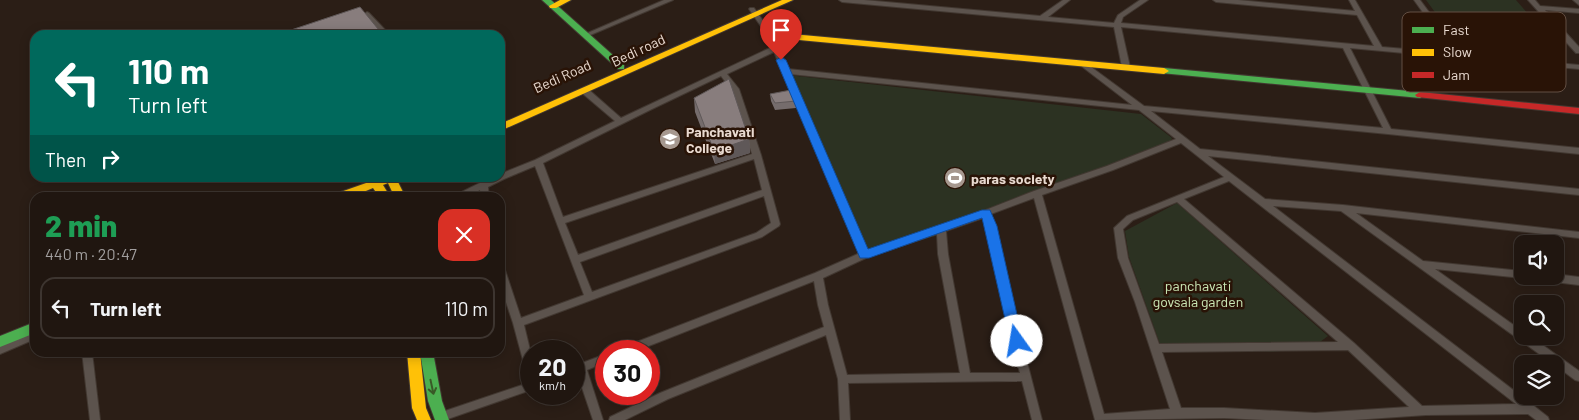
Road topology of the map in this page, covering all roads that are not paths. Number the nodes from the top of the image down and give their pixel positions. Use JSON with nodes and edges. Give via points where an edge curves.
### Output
{"nodes":[{"id":1,"x":567,"y":0,"type":"edge"},
{"id":2,"x":670,"y":0,"type":"edge"},
{"id":3,"x":773,"y":0,"type":"edge"},
{"id":4,"x":789,"y":0,"type":"edge"},
{"id":5,"x":842,"y":0,"type":"edge"},
{"id":6,"x":1067,"y":0,"type":"edge"},
{"id":7,"x":1145,"y":0,"type":"edge"},
{"id":8,"x":1216,"y":0,"type":"edge"},
{"id":9,"x":1307,"y":0,"type":"edge"},
{"id":10,"x":1352,"y":0,"type":"edge"},
{"id":11,"x":1417,"y":0,"type":"edge"},
{"id":12,"x":1531,"y":0,"type":"edge"},
{"id":13,"x":1576,"y":0,"type":"edge"},
{"id":14,"x":865,"y":1,"type":"edge"},
{"id":15,"x":549,"y":3,"type":"edge"},
{"id":16,"x":1579,"y":3,"type":"edge"},
{"id":17,"x":1539,"y":8,"type":"junction"},
{"id":18,"x":1313,"y":9,"type":"junction"},
{"id":19,"x":1579,"y":11,"type":"edge"},
{"id":20,"x":754,"y":12,"type":"junction"},
{"id":21,"x":1426,"y":12,"type":"edge"},
{"id":22,"x":1543,"y":12,"type":"edge"},
{"id":23,"x":1359,"y":13,"type":"junction"},
{"id":24,"x":367,"y":14,"type":"edge"},
{"id":25,"x":1042,"y":18,"type":"junction"},
{"id":26,"x":1117,"y":25,"type":"junction"},
{"id":27,"x":381,"y":30,"type":"edge"},
{"id":28,"x":586,"y":35,"type":"junction"},
{"id":29,"x":770,"y":35,"type":"junction"},
{"id":30,"x":1566,"y":37,"type":"edge"},
{"id":31,"x":1345,"y":45,"type":"junction"},
{"id":32,"x":776,"y":48,"type":"junction"},
{"id":33,"x":1378,"y":48,"type":"junction"},
{"id":34,"x":1402,"y":50,"type":"edge"},
{"id":35,"x":1579,"y":51,"type":"edge"},
{"id":36,"x":1083,"y":63,"type":"junction"},
{"id":37,"x":1566,"y":66,"type":"edge"},
{"id":38,"x":621,"y":67,"type":"junction"},
{"id":39,"x":1126,"y":67,"type":"junction"},
{"id":40,"x":1579,"y":67,"type":"edge"},
{"id":41,"x":787,"y":72,"type":"junction"},
{"id":42,"x":722,"y":73,"type":"junction"},
{"id":43,"x":1367,"y":89,"type":"junction"},
{"id":44,"x":585,"y":91,"type":"junction"},
{"id":45,"x":1144,"y":109,"type":"junction"},
{"id":46,"x":1579,"y":111,"type":"edge"},
{"id":47,"x":505,"y":118,"type":"edge"},
{"id":48,"x":620,"y":121,"type":"junction"},
{"id":49,"x":505,"y":126,"type":"edge"},
{"id":50,"x":1388,"y":131,"type":"junction"},
{"id":51,"x":1183,"y":139,"type":"junction"},
{"id":52,"x":1579,"y":151,"type":"edge"},
{"id":53,"x":1198,"y":152,"type":"junction"},
{"id":54,"x":758,"y":155,"type":"junction"},
{"id":55,"x":538,"y":162,"type":"junction"},
{"id":56,"x":505,"y":175,"type":"edge"},
{"id":57,"x":1231,"y":177,"type":"junction"},
{"id":58,"x":369,"y":182,"type":"edge"},
{"id":59,"x":489,"y":182,"type":"edge"},
{"id":60,"x":484,"y":184,"type":"junction"},
{"id":61,"x":348,"y":192,"type":"edge"},
{"id":62,"x":468,"y":192,"type":"edge"},
{"id":63,"x":485,"y":192,"type":"edge"},
{"id":64,"x":767,"y":192,"type":"junction"},
{"id":65,"x":1579,"y":192,"type":"edge"},
{"id":66,"x":1037,"y":193,"type":"junction"},
{"id":67,"x":1177,"y":198,"type":"junction"},
{"id":68,"x":1263,"y":202,"type":"junction"},
{"id":69,"x":1343,"y":208,"type":"junction"},
{"id":70,"x":986,"y":213,"type":"junction"},
{"id":71,"x":560,"y":221,"type":"junction"},
{"id":72,"x":941,"y":230,"type":"junction"},
{"id":73,"x":1579,"y":235,"type":"edge"},
{"id":74,"x":865,"y":255,"type":"junction"},
{"id":75,"x":575,"y":260,"type":"junction"},
{"id":76,"x":1423,"y":264,"type":"junction"},
{"id":77,"x":1514,"y":273,"type":"edge"},
{"id":78,"x":818,"y":276,"type":"junction"},
{"id":79,"x":1564,"y":279,"type":"edge"},
{"id":80,"x":1579,"y":281,"type":"edge"},
{"id":81,"x":505,"y":285,"type":"edge"},
{"id":82,"x":589,"y":296,"type":"junction"},
{"id":83,"x":518,"y":323,"type":"junction"},
{"id":84,"x":30,"y":329,"type":"edge"},
{"id":85,"x":830,"y":329,"type":"junction"},
{"id":86,"x":30,"y":337,"type":"edge"},
{"id":87,"x":523,"y":340,"type":"edge"},
{"id":88,"x":653,"y":340,"type":"edge"},
{"id":89,"x":0,"y":342,"type":"edge"},
{"id":90,"x":1350,"y":346,"type":"junction"},
{"id":91,"x":1156,"y":348,"type":"junction"},
{"id":92,"x":0,"y":350,"type":"edge"},
{"id":93,"x":88,"y":357,"type":"edge"},
{"id":94,"x":414,"y":357,"type":"edge"},
{"id":95,"x":427,"y":357,"type":"edge"},
{"id":96,"x":1026,"y":377,"type":"junction"},
{"id":97,"x":1579,"y":377,"type":"edge"},
{"id":98,"x":966,"y":378,"type":"junction"},
{"id":99,"x":843,"y":379,"type":"junction"},
{"id":100,"x":585,"y":387,"type":"edge"},
{"id":101,"x":520,"y":390,"type":"edge"},
{"id":102,"x":1530,"y":409,"type":"junction"},
{"id":103,"x":1421,"y":411,"type":"junction"},
{"id":104,"x":1177,"y":413,"type":"junction"},
{"id":105,"x":441,"y":418,"type":"edge"},
{"id":106,"x":1100,"y":419,"type":"edge"},
{"id":107,"x":95,"y":420,"type":"edge"},
{"id":108,"x":424,"y":420,"type":"edge"},
{"id":109,"x":598,"y":420,"type":"edge"},
{"id":110,"x":614,"y":420,"type":"edge"},
{"id":111,"x":845,"y":420,"type":"edge"},
{"id":112,"x":1037,"y":420,"type":"edge"},
{"id":113,"x":1544,"y":420,"type":"edge"}],
"edges":[{"from":1,"to":15,"type":"street"},
{"from":2,"to":28,"type":"street"},
{"from":3,"to":20,"type":"street","name":"Bedi Road"},
{"from":4,"to":20,"type":"street","name":"Bedi road"},
{"from":5,"to":14,"type":"street"},
{"from":6,"to":25,"type":"street"},
{"from":7,"to":26,"type":"street","via":[[1120,16]]},
{"from":8,"to":18,"type":"street"},
{"from":9,"to":18,"type":"street"},
{"from":10,"to":23,"type":"street"},
{"from":11,"to":21,"type":"street"},
{"from":12,"to":17,"type":"street"},
{"from":13,"to":16,"type":"street"},
{"from":14,"to":25,"type":"street"},
{"from":15,"to":28,"type":"street"},
{"from":17,"to":19,"type":"street"},
{"from":17,"to":22,"type":"street"},
{"from":18,"to":23,"type":"street"},
{"from":20,"to":29,"type":"street"},
{"from":20,"to":38,"type":"street","name":"Bedi Road"},
{"from":20,"to":44,"type":"street","name":"Bedi road"},
{"from":23,"to":33,"type":"street"},
{"from":24,"to":27,"type":"street"},
{"from":25,"to":26,"type":"street"},
{"from":26,"to":31,"type":"street"},
{"from":26,"to":39,"type":"street"},
{"from":28,"to":38,"type":"street"},
{"from":29,"to":32,"type":"street"},
{"from":29,"to":36,"type":"street"},
{"from":30,"to":35,"type":"street"},
{"from":31,"to":33,"type":"street"},
{"from":31,"to":43,"type":"street"},
{"from":32,"to":41,"type":"street"},
{"from":32,"to":42,"type":"street"},
{"from":33,"to":34,"type":"street"},
{"from":36,"to":39,"type":"street"},
{"from":36,"to":45,"type":"street"},
{"from":37,"to":40,"type":"street"},
{"from":38,"to":47,"type":"street","name":"Bedi Road"},
{"from":39,"to":43,"type":"street"},
{"from":41,"to":45,"type":"street"},
{"from":41,"to":74,"type":"street"},
{"from":42,"to":48,"type":"street"},
{"from":42,"to":54,"type":"street","via":[[735,89]]},
{"from":43,"to":46,"type":"street"},
{"from":43,"to":50,"type":"street"},
{"from":44,"to":48,"type":"street"},
{"from":44,"to":49,"type":"street","name":"Bedi road"},
{"from":45,"to":50,"type":"street"},
{"from":45,"to":51,"type":"street"},
{"from":48,"to":55,"type":"street"},
{"from":50,"to":52,"type":"street"},
{"from":51,"to":53,"type":"street"},
{"from":51,"to":66,"type":"street"},
{"from":53,"to":57,"type":"street"},
{"from":53,"to":65,"type":"street"},
{"from":54,"to":64,"type":"street"},
{"from":54,"to":71,"type":"street"},
{"from":55,"to":56,"type":"street"},
{"from":55,"to":71,"type":"street"},
{"from":57,"to":67,"type":"street"},
{"from":57,"to":68,"type":"street"},
{"from":58,"to":61,"type":"street"},
{"from":59,"to":60,"type":"street"},
{"from":60,"to":62,"type":"street"},
{"from":60,"to":63,"type":"street"},
{"from":64,"to":75,"type":"street"},
{"from":64,"to":82,"type":"street","via":[[776,224],[759,235]]},
{"from":66,"to":70,"type":"street"},
{"from":66,"to":106,"type":"street"},
{"from":67,"to":90,"type":"street"},
{"from":67,"to":91,"type":"street","via":[[1130,218],[1118,228],[1123,258]]},
{"from":68,"to":69,"type":"street"},
{"from":68,"to":102,"type":"street"},
{"from":69,"to":73,"type":"street"},
{"from":69,"to":76,"type":"street"},
{"from":70,"to":72,"type":"street"},
{"from":70,"to":96,"type":"street"},
{"from":71,"to":75,"type":"street"},
{"from":72,"to":74,"type":"street"},
{"from":72,"to":98,"type":"street"},
{"from":74,"to":78,"type":"street"},
{"from":75,"to":82,"type":"street"},
{"from":76,"to":77,"type":"street"},
{"from":76,"to":97,"type":"street"},
{"from":78,"to":85,"type":"street"},
{"from":78,"to":88,"type":"street"},
{"from":79,"to":80,"type":"street"},
{"from":81,"to":83,"type":"street"},
{"from":82,"to":83,"type":"street"},
{"from":83,"to":87,"type":"street"},
{"from":84,"to":89,"type":"street"},
{"from":85,"to":99,"type":"street"},
{"from":85,"to":110,"type":"street","via":[[664,396]]},
{"from":86,"to":92,"type":"street"},
{"from":90,"to":91,"type":"street"},
{"from":90,"to":103,"type":"street"},
{"from":91,"to":104,"type":"street"},
{"from":93,"to":107,"type":"street"},
{"from":94,"to":108,"type":"street","via":[[419,408]]},
{"from":95,"to":105,"type":"street","one_way":true},
{"from":96,"to":98,"type":"street"},
{"from":96,"to":112,"type":"street"},
{"from":98,"to":99,"type":"street"},
{"from":99,"to":111,"type":"street"},
{"from":100,"to":109,"type":"street"},
{"from":101,"to":105,"type":"street"},
{"from":102,"to":103,"type":"street"},
{"from":102,"to":113,"type":"street"},
{"from":103,"to":104,"type":"street","via":[[1315,418],[1224,412]]},
{"from":104,"to":106,"type":"street"}]}
